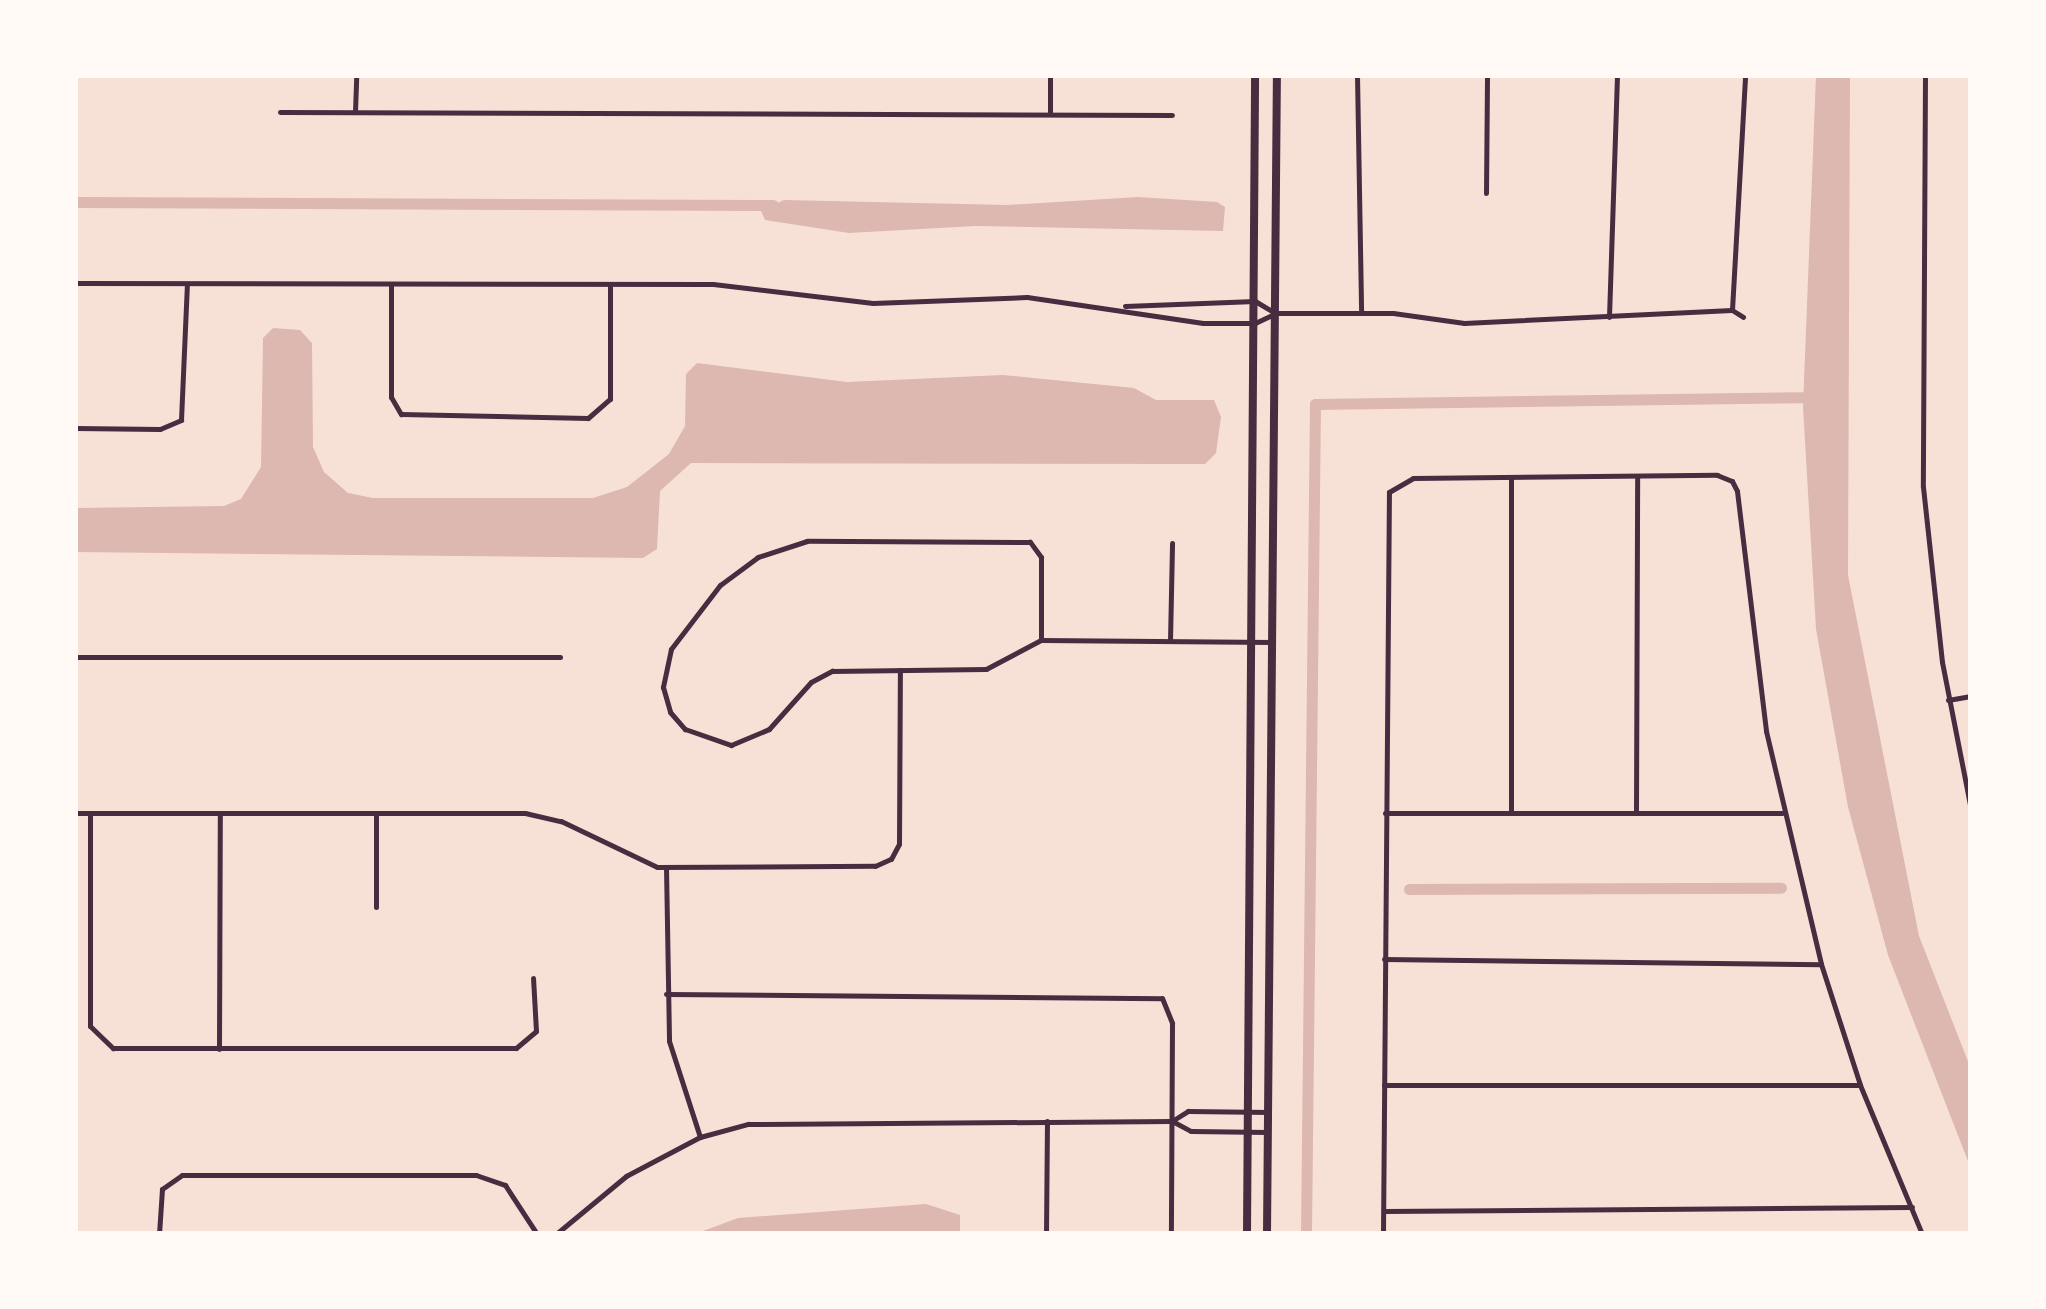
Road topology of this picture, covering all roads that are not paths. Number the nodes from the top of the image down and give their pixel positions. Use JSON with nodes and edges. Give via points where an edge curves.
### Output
{"nodes":[{"id":1,"x":356,"y":75,"type":"edge"},
{"id":2,"x":1050,"y":75,"type":"edge"},
{"id":3,"x":1254,"y":75,"type":"edge"},
{"id":4,"x":1277,"y":75,"type":"edge"},
{"id":5,"x":1357,"y":75,"type":"edge"},
{"id":6,"x":1487,"y":75,"type":"edge"},
{"id":7,"x":1617,"y":75,"type":"edge"},
{"id":8,"x":1744,"y":75,"type":"edge"},
{"id":9,"x":1925,"y":75,"type":"edge"},
{"id":10,"x":280,"y":112,"type":"dead end"},
{"id":11,"x":356,"y":112,"type":"junction"},
{"id":12,"x":1050,"y":112,"type":"junction"},
{"id":13,"x":1172,"y":115,"type":"dead end"},
{"id":14,"x":1486,"y":193,"type":"dead end"},
{"id":15,"x":75,"y":283,"type":"edge"},
{"id":16,"x":186,"y":284,"type":"junction"},
{"id":17,"x":610,"y":284,"type":"junction"},
{"id":18,"x":391,"y":285,"type":"junction"},
{"id":19,"x":1255,"y":301,"type":"junction"},
{"id":20,"x":1117,"y":306,"type":"junction"},
{"id":21,"x":1732,"y":310,"type":"junction"},
{"id":22,"x":1276,"y":313,"type":"junction"},
{"id":23,"x":1361,"y":313,"type":"junction"},
{"id":24,"x":1609,"y":317,"type":"junction"},
{"id":25,"x":1743,"y":318,"type":"dead end"},
{"id":26,"x":1255,"y":323,"type":"junction"},
{"id":27,"x":75,"y":428,"type":"edge"},
{"id":28,"x":1637,"y":476,"type":"junction"},
{"id":29,"x":1512,"y":477,"type":"junction"},
{"id":30,"x":1172,"y":543,"type":"dead end"},
{"id":31,"x":1041,"y":640,"type":"junction"},
{"id":32,"x":1170,"y":641,"type":"junction"},
{"id":33,"x":1253,"y":642,"type":"junction"},
{"id":34,"x":1273,"y":642,"type":"junction"},
{"id":35,"x":75,"y":657,"type":"edge"},
{"id":36,"x":560,"y":657,"type":"dead end"},
{"id":37,"x":900,"y":670,"type":"junction"},
{"id":38,"x":1971,"y":696,"type":"edge"},
{"id":39,"x":1948,"y":700,"type":"junction"},
{"id":40,"x":1971,"y":810,"type":"edge"},
{"id":41,"x":1511,"y":812,"type":"junction"},
{"id":42,"x":1636,"y":812,"type":"junction"},
{"id":43,"x":75,"y":813,"type":"edge"},
{"id":44,"x":90,"y":813,"type":"junction"},
{"id":45,"x":376,"y":813,"type":"junction"},
{"id":46,"x":1384,"y":813,"type":"junction"},
{"id":47,"x":1782,"y":813,"type":"junction"},
{"id":48,"x":220,"y":814,"type":"junction"},
{"id":49,"x":666,"y":867,"type":"junction"},
{"id":50,"x":376,"y":907,"type":"dead end"},
{"id":51,"x":1384,"y":960,"type":"junction"},
{"id":52,"x":1821,"y":964,"type":"junction"},
{"id":53,"x":533,"y":978,"type":"dead end"},
{"id":54,"x":666,"y":994,"type":"junction"},
{"id":55,"x":219,"y":1049,"type":"junction"},
{"id":56,"x":1384,"y":1085,"type":"junction"},
{"id":57,"x":1860,"y":1085,"type":"junction"},
{"id":58,"x":1249,"y":1112,"type":"junction"},
{"id":59,"x":1269,"y":1112,"type":"junction"},
{"id":60,"x":1047,"y":1121,"type":"junction"},
{"id":61,"x":1172,"y":1121,"type":"junction"},
{"id":62,"x":1249,"y":1132,"type":"junction"},
{"id":63,"x":1268,"y":1132,"type":"junction"},
{"id":64,"x":700,"y":1136,"type":"junction"},
{"id":65,"x":1912,"y":1207,"type":"junction"},
{"id":66,"x":1384,"y":1211,"type":"junction"},
{"id":67,"x":159,"y":1234,"type":"edge"},
{"id":68,"x":537,"y":1234,"type":"edge"},
{"id":69,"x":556,"y":1234,"type":"edge"},
{"id":70,"x":1046,"y":1234,"type":"edge"},
{"id":71,"x":1171,"y":1234,"type":"edge"},
{"id":72,"x":1247,"y":1234,"type":"edge"},
{"id":73,"x":1266,"y":1234,"type":"edge"},
{"id":74,"x":1383,"y":1234,"type":"edge"},
{"id":75,"x":1922,"y":1234,"type":"edge"}],
"edges":[{"from":1,"to":11,"type":"street"},
{"from":2,"to":12,"type":"street"},
{"from":3,"to":19,"type":"main road"},
{"from":4,"to":22,"type":"main road"},
{"from":5,"to":23,"type":"street"},
{"from":6,"to":14,"type":"street"},
{"from":7,"to":24,"type":"street"},
{"from":8,"to":21,"type":"street"},
{"from":9,"to":39,"type":"street","via":[[1922,439]]},
{"from":10,"to":11,"type":"street"},
{"from":11,"to":12,"type":"street"},
{"from":12,"to":13,"type":"street"},
{"from":15,"to":16,"type":"street"},
{"from":16,"to":18,"type":"street"},
{"from":16,"to":27,"type":"street","via":[[186,409],[176,425]]},
{"from":17,"to":18,"type":"street"},
{"from":17,"to":18,"type":"street","via":[[604,410],[588,418],[413,418],[398,411],[390,393]]},
{"from":17,"to":20,"type":"street","via":[[714,284],[873,304],[996,295]]},
{"from":19,"to":20,"type":"street"},
{"from":19,"to":22,"type":"street"},
{"from":19,"to":26,"type":"main road"},
{"from":20,"to":26,"type":"street","via":[[1203,324]]},
{"from":21,"to":24,"type":"street"},
{"from":21,"to":25,"type":"street"},
{"from":22,"to":23,"type":"street"},
{"from":22,"to":26,"type":"street"},
{"from":22,"to":34,"type":"main road"},
{"from":23,"to":24,"type":"street","via":[[1449,323]]},
{"from":26,"to":33,"type":"main road"},
{"from":28,"to":29,"type":"street"},
{"from":28,"to":42,"type":"street"},
{"from":28,"to":47,"type":"street","via":[[1732,481]]},
{"from":29,"to":41,"type":"street"},
{"from":29,"to":46,"type":"street","via":[[1413,478],[1394,486],[1386,506]]},
{"from":30,"to":32,"type":"street"},
{"from":31,"to":32,"type":"street"},
{"from":31,"to":37,"type":"street","via":[[999,666]]},
{"from":31,"to":37,"type":"street","via":[[1042,565],[1030,542],[806,541],[743,566],[677,638],[663,686],[676,721],[708,741],[745,742],[769,729],[819,676]]},
{"from":32,"to":33,"type":"street"},
{"from":33,"to":34,"type":"street"},
{"from":33,"to":58,"type":"main road"},
{"from":34,"to":59,"type":"main road"},
{"from":35,"to":36,"type":"street"},
{"from":37,"to":49,"type":"street","via":[[900,838],[886,862]]},
{"from":38,"to":39,"type":"street"},
{"from":39,"to":40,"type":"street"},
{"from":41,"to":42,"type":"street"},
{"from":41,"to":46,"type":"street"},
{"from":42,"to":47,"type":"street"},
{"from":43,"to":44,"type":"street"},
{"from":44,"to":48,"type":"street"},
{"from":44,"to":55,"type":"street","via":[[90,1019],[100,1042],[120,1049]]},
{"from":45,"to":48,"type":"street"},
{"from":45,"to":49,"type":"street","via":[[544,815],[636,862]]},
{"from":45,"to":50,"type":"street"},
{"from":46,"to":51,"type":"street"},
{"from":47,"to":52,"type":"street"},
{"from":48,"to":55,"type":"street"},
{"from":49,"to":54,"type":"street"},
{"from":51,"to":52,"type":"street"},
{"from":51,"to":56,"type":"street"},
{"from":52,"to":57,"type":"street"},
{"from":53,"to":55,"type":"street","via":[[536,1031],[516,1048]]},
{"from":54,"to":61,"type":"street","via":[[1149,994],[1167,1001]]},
{"from":54,"to":64,"type":"street","via":[[673,1060]]},
{"from":56,"to":57,"type":"street"},
{"from":56,"to":66,"type":"street"},
{"from":57,"to":65,"type":"street"},
{"from":58,"to":59,"type":"street"},
{"from":58,"to":61,"type":"street","via":[[1188,1112]]},
{"from":58,"to":62,"type":"main road"},
{"from":59,"to":63,"type":"main road"},
{"from":60,"to":61,"type":"street"},
{"from":60,"to":64,"type":"street","via":[[776,1120]]},
{"from":60,"to":70,"type":"street"},
{"from":61,"to":62,"type":"street","via":[[1191,1131]]},
{"from":61,"to":71,"type":"street"},
{"from":62,"to":63,"type":"street"},
{"from":62,"to":72,"type":"main road"},
{"from":63,"to":73,"type":"main road"},
{"from":64,"to":69,"type":"street","via":[[626,1176]]},
{"from":65,"to":66,"type":"street"},
{"from":65,"to":75,"type":"street"},
{"from":66,"to":74,"type":"street"},
{"from":67,"to":68,"type":"street","via":[[166,1184],[182,1175],[493,1178]]}]}
